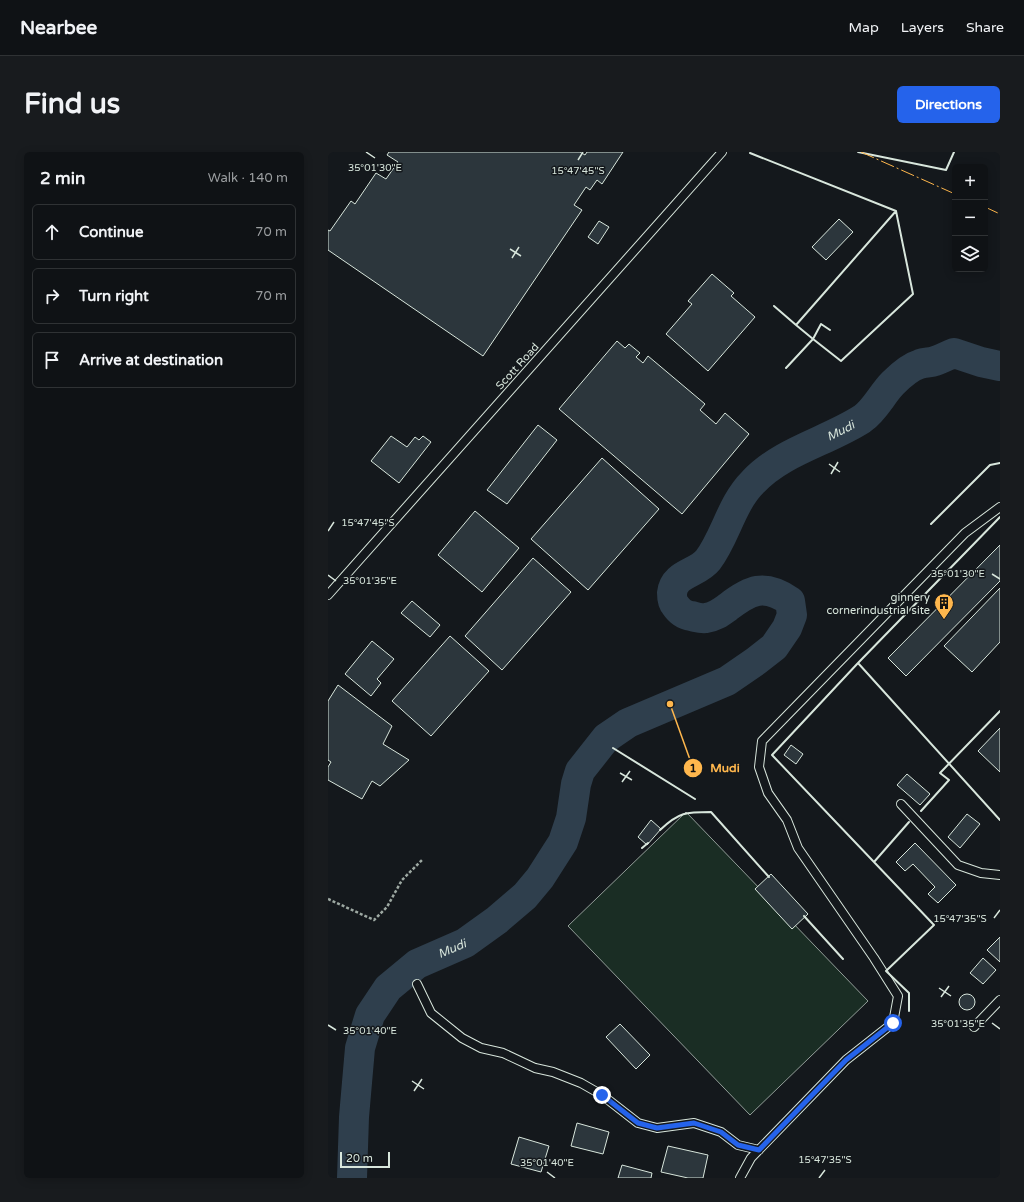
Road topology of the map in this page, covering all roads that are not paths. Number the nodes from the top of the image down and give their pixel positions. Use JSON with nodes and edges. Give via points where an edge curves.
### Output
{"nodes":[{"id":1,"x":722,"y":152,"type":"edge"},
{"id":2,"x":1000,"y":507,"type":"edge"},
{"id":3,"x":328,"y":595,"type":"edge"},
{"id":4,"x":901,"y":804,"type":"dead end"},
{"id":5,"x":1000,"y":875,"type":"edge"},
{"id":6,"x":417,"y":984,"type":"dead end"},
{"id":7,"x":1000,"y":1000,"type":"edge"},
{"id":8,"x":974,"y":1027,"type":"dead end"},
{"id":9,"x":759,"y":1150,"type":"junction"},
{"id":10,"x":740,"y":1178,"type":"edge"}],
"edges":[{"from":1,"to":3,"type":"lane","name":"Scott Road"},
{"from":2,"to":9,"type":"lane","via":[[965,532],[762,741],[759,767],[768,793],[787,820],[798,848],[898,996],[893,1023],[846,1060]]},
{"from":4,"to":5,"type":"lane","via":[[958,865],[981,873]]},
{"from":6,"to":9,"type":"lane","via":[[431,1013],[462,1038],[480,1048],[503,1053],[535,1068],[581,1083],[602,1095],[638,1123],[657,1128],[694,1123],[721,1132],[738,1145]]},
{"from":7,"to":8,"type":"lane"},
{"from":9,"to":10,"type":"lane","via":[[751,1158]]}]}
